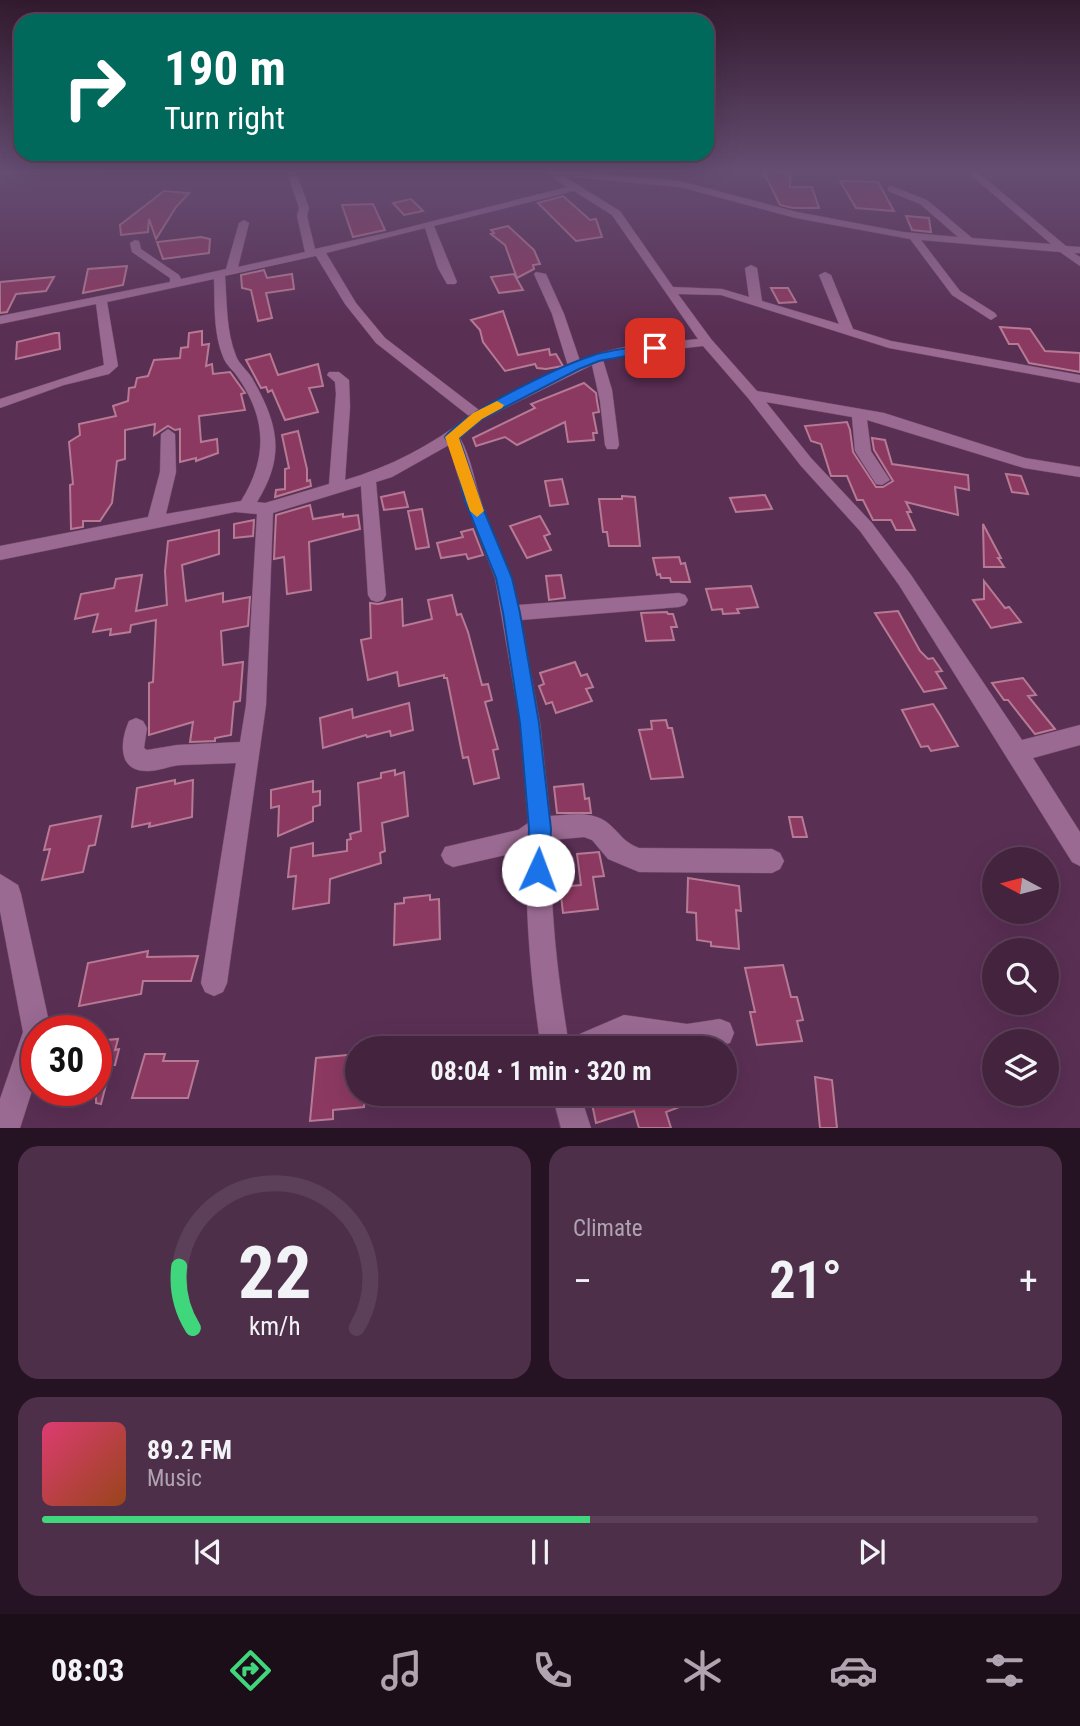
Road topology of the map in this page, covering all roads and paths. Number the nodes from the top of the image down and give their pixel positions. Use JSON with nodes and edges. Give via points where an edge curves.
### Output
{"nodes":[{"id":1,"x":304,"y":222,"type":"edge"},
{"id":2,"x":440,"y":222,"type":"edge"},
{"id":3,"x":622,"y":222,"type":"edge"},
{"id":4,"x":833,"y":222,"type":"edge"},
{"id":5,"x":948,"y":222,"type":"edge"},
{"id":6,"x":1032,"y":222,"type":"edge"},
{"id":7,"x":244,"y":223,"type":"dead end"},
{"id":8,"x":428,"y":224,"type":"junction"},
{"id":9,"x":913,"y":236,"type":"junction"},
{"id":10,"x":968,"y":240,"type":"junction"},
{"id":11,"x":135,"y":243,"type":"dead end"},
{"id":12,"x":1065,"y":249,"type":"junction"},
{"id":13,"x":1080,"y":250,"type":"edge"},
{"id":14,"x":315,"y":252,"type":"junction"},
{"id":15,"x":1080,"y":263,"type":"edge"},
{"id":16,"x":751,"y":268,"type":"dead end"},
{"id":17,"x":225,"y":272,"type":"junction"},
{"id":18,"x":540,"y":274,"type":"dead end"},
{"id":19,"x":825,"y":275,"type":"dead end"},
{"id":20,"x":451,"y":282,"type":"dead end"},
{"id":21,"x":176,"y":284,"type":"junction"},
{"id":22,"x":669,"y":290,"type":"junction"},
{"id":23,"x":101,"y":299,"type":"junction"},
{"id":24,"x":756,"y":301,"type":"junction"},
{"id":25,"x":991,"y":316,"type":"dead end"},
{"id":26,"x":0,"y":320,"type":"edge"},
{"id":27,"x":848,"y":332,"type":"junction"},
{"id":28,"x":705,"y":342,"type":"junction"},
{"id":29,"x":596,"y":358,"type":"junction"},
{"id":30,"x":575,"y":367,"type":"junction"},
{"id":31,"x":334,"y":374,"type":"dead end"},
{"id":32,"x":1080,"y":379,"type":"edge"},
{"id":33,"x":753,"y":395,"type":"junction"},
{"id":34,"x":0,"y":404,"type":"edge"},
{"id":35,"x":859,"y":413,"type":"junction"},
{"id":36,"x":478,"y":416,"type":"junction"},
{"id":37,"x":168,"y":434,"type":"dead end"},
{"id":38,"x":452,"y":437,"type":"junction"},
{"id":39,"x":612,"y":445,"type":"dead end"},
{"id":40,"x":1080,"y":472,"type":"edge"},
{"id":41,"x":368,"y":479,"type":"junction"},
{"id":42,"x":882,"y":480,"type":"dead end"},
{"id":43,"x":337,"y":488,"type":"junction"},
{"id":44,"x":255,"y":507,"type":"junction"},
{"id":45,"x":155,"y":523,"type":"junction"},
{"id":46,"x":0,"y":553,"type":"edge"},
{"id":47,"x":377,"y":595,"type":"dead end"},
{"id":48,"x":679,"y":600,"type":"dead end"},
{"id":49,"x":511,"y":613,"type":"junction"},
{"id":50,"x":136,"y":728,"type":"dead end"},
{"id":51,"x":1080,"y":735,"type":"edge"},
{"id":52,"x":248,"y":752,"type":"junction"},
{"id":53,"x":1017,"y":752,"type":"junction"},
{"id":54,"x":540,"y":829,"type":"junction"},
{"id":55,"x":1080,"y":854,"type":"edge"},
{"id":56,"x":453,"y":855,"type":"dead end"},
{"id":57,"x":772,"y":860,"type":"dead end"},
{"id":58,"x":0,"y":886,"type":"edge"},
{"id":59,"x":214,"y":983,"type":"dead end"},
{"id":60,"x":720,"y":1032,"type":"dead end"},
{"id":61,"x":553,"y":1036,"type":"edge"},
{"id":62,"x":607,"y":1036,"type":"edge"},
{"id":63,"x":673,"y":1036,"type":"edge"},
{"id":64,"x":698,"y":1036,"type":"edge"},
{"id":65,"x":570,"y":1106,"type":"edge"},
{"id":66,"x":5,"y":1128,"type":"edge"},
{"id":67,"x":576,"y":1128,"type":"edge"}],
"edges":[{"from":1,"to":14,"type":"street"},
{"from":2,"to":8,"type":"street"},
{"from":3,"to":22,"type":"street"},
{"from":4,"to":9,"type":"street"},
{"from":5,"to":10,"type":"street"},
{"from":6,"to":12,"type":"street"},
{"from":7,"to":17,"type":"street"},
{"from":8,"to":14,"type":"street"},
{"from":8,"to":20,"type":"street"},
{"from":9,"to":10,"type":"street"},
{"from":9,"to":25,"type":"street","via":[[956,293]]},
{"from":10,"to":12,"type":"street"},
{"from":11,"to":21,"type":"street","via":[[136,250],[175,277]]},
{"from":12,"to":13,"type":"street"},
{"from":12,"to":15,"type":"street"},
{"from":14,"to":17,"type":"street"},
{"from":14,"to":36,"type":"street","via":[[379,340]]},
{"from":16,"to":24,"type":"street"},
{"from":17,"to":21,"type":"street"},
{"from":17,"to":44,"type":"street","via":[[225,338],[232,363],[243,373],[270,431],[269,458]]},
{"from":18,"to":30,"type":"street"},
{"from":19,"to":27,"type":"street"},
{"from":21,"to":23,"type":"street"},
{"from":22,"to":24,"type":"street","via":[[722,292]]},
{"from":22,"to":28,"type":"street"},
{"from":23,"to":26,"type":"street"},
{"from":23,"to":34,"type":"street","via":[[111,366]]},
{"from":24,"to":27,"type":"street"},
{"from":27,"to":32,"type":"street","via":[[889,344]]},
{"from":28,"to":29,"type":"street"},
{"from":28,"to":33,"type":"street"},
{"from":29,"to":30,"type":"street"},
{"from":29,"to":39,"type":"street","via":[[608,399]]},
{"from":30,"to":36,"type":"street"},
{"from":31,"to":43,"type":"street","via":[[342,380],[343,390]]},
{"from":33,"to":35,"type":"street"},
{"from":33,"to":53,"type":"street","via":[[866,527]]},
{"from":35,"to":40,"type":"street","via":[[1024,463]]},
{"from":35,"to":42,"type":"street","via":[[863,451]]},
{"from":36,"to":38,"type":"street"},
{"from":37,"to":45,"type":"street","via":[[167,472]]},
{"from":38,"to":41,"type":"street"},
{"from":38,"to":49,"type":"street","via":[[504,578]]},
{"from":41,"to":43,"type":"street"},
{"from":41,"to":47,"type":"street"},
{"from":43,"to":44,"type":"street"},
{"from":44,"to":45,"type":"street"},
{"from":44,"to":52,"type":"street","via":[[256,705]]},
{"from":45,"to":46,"type":"street"},
{"from":48,"to":49,"type":"street"},
{"from":49,"to":54,"type":"street","via":[[530,723]]},
{"from":50,"to":52,"type":"street","via":[[132,753],[145,761]]},
{"from":51,"to":53,"type":"street"},
{"from":52,"to":59,"type":"street"},
{"from":53,"to":55,"type":"street"},
{"from":54,"to":56,"type":"street","via":[[522,841]]},
{"from":54,"to":57,"type":"street","via":[[583,825],[600,831],[616,850],[639,860]]},
{"from":54,"to":61,"type":"street","via":[[538,904]]},
{"from":58,"to":66,"type":"street","via":[[9,894],[37,1032]]},
{"from":60,"to":64,"type":"street"},
{"from":62,"to":63,"type":"street","via":[[624,1029]]},
{"from":65,"to":67,"type":"street"}]}
